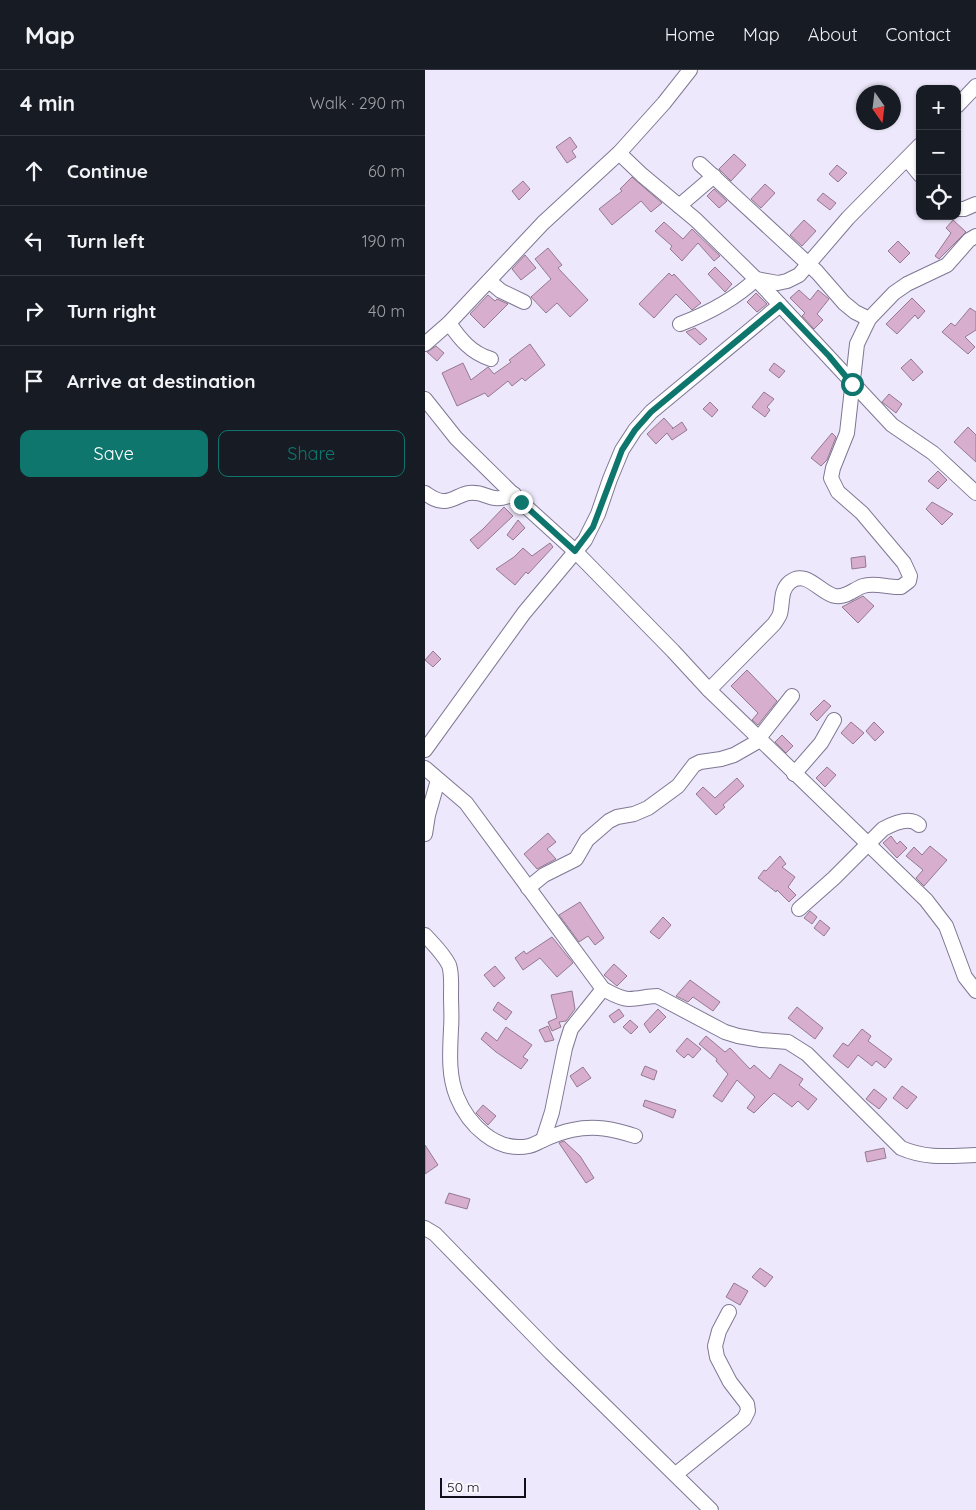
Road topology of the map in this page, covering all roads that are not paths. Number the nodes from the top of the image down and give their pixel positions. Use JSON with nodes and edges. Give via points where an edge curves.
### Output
{"nodes":[{"id":1,"x":690,"y":70,"type":"edge"},
{"id":2,"x":976,"y":86,"type":"edge"},
{"id":3,"x":961,"y":102,"type":"edge"},
{"id":4,"x":916,"y":149,"type":"edge"},
{"id":5,"x":619,"y":153,"type":"junction"},
{"id":6,"x":907,"y":159,"type":"junction"},
{"id":7,"x":700,"y":164,"type":"dead end"},
{"id":8,"x":916,"y":170,"type":"edge"},
{"id":9,"x":714,"y":176,"type":"junction"},
{"id":10,"x":976,"y":204,"type":"edge"},
{"id":11,"x":679,"y":206,"type":"junction"},
{"id":12,"x":961,"y":209,"type":"edge"},
{"id":13,"x":976,"y":236,"type":"edge"},
{"id":14,"x":809,"y":264,"type":"junction"},
{"id":15,"x":756,"y":279,"type":"junction"},
{"id":16,"x":489,"y":281,"type":"junction"},
{"id":17,"x":525,"y":302,"type":"dead end"},
{"id":18,"x":780,"y":305,"type":"junction"},
{"id":19,"x":869,"y":319,"type":"junction"},
{"id":20,"x":449,"y":322,"type":"junction"},
{"id":21,"x":680,"y":324,"type":"dead end"},
{"id":22,"x":425,"y":344,"type":"edge"},
{"id":23,"x":491,"y":360,"type":"dead end"},
{"id":24,"x":852,"y":384,"type":"junction"},
{"id":25,"x":425,"y":399,"type":"edge"},
{"id":26,"x":425,"y":493,"type":"edge"},
{"id":27,"x":976,"y":493,"type":"edge"},
{"id":28,"x":514,"y":494,"type":"junction"},
{"id":29,"x":575,"y":551,"type":"junction"},
{"id":30,"x":709,"y":690,"type":"junction"},
{"id":31,"x":792,"y":696,"type":"dead end"},
{"id":32,"x":834,"y":720,"type":"dead end"},
{"id":33,"x":759,"y":739,"type":"junction"},
{"id":34,"x":425,"y":750,"type":"edge"},
{"id":35,"x":425,"y":768,"type":"edge"},
{"id":36,"x":794,"y":774,"type":"junction"},
{"id":37,"x":437,"y":780,"type":"junction"},
{"id":38,"x":919,"y":825,"type":"dead end"},
{"id":39,"x":425,"y":834,"type":"edge"},
{"id":40,"x":868,"y":844,"type":"junction"},
{"id":41,"x":528,"y":888,"type":"junction"},
{"id":42,"x":799,"y":909,"type":"dead end"},
{"id":43,"x":425,"y":935,"type":"edge"},
{"id":44,"x":603,"y":989,"type":"junction"},
{"id":45,"x":976,"y":991,"type":"edge"},
{"id":46,"x":635,"y":1136,"type":"dead end"},
{"id":47,"x":543,"y":1140,"type":"junction"},
{"id":48,"x":976,"y":1155,"type":"edge"},
{"id":49,"x":425,"y":1228,"type":"edge"},
{"id":50,"x":729,"y":1312,"type":"dead end"},
{"id":51,"x":676,"y":1474,"type":"junction"},
{"id":52,"x":711,"y":1510,"type":"edge"}],
"edges":[{"from":1,"to":5,"type":"street"},
{"from":2,"to":3,"type":"street"},
{"from":4,"to":6,"type":"street"},
{"from":5,"to":11,"type":"street"},
{"from":5,"to":16,"type":"street","via":[[543,223]]},
{"from":6,"to":8,"type":"street"},
{"from":6,"to":14,"type":"street","via":[[854,212]]},
{"from":7,"to":9,"type":"street"},
{"from":9,"to":11,"type":"street"},
{"from":9,"to":14,"type":"street"},
{"from":10,"to":12,"type":"street"},
{"from":11,"to":15,"type":"street"},
{"from":13,"to":19,"type":"street","via":[[947,265],[900,288]]},
{"from":14,"to":15,"type":"street","via":[[799,275],[787,281],[778,283]]},
{"from":14,"to":19,"type":"street","via":[[844,303]]},
{"from":15,"to":18,"type":"street"},
{"from":15,"to":21,"type":"street","via":[[729,301]]},
{"from":16,"to":17,"type":"street","via":[[501,291]]},
{"from":16,"to":20,"type":"street"},
{"from":18,"to":24,"type":"street"},
{"from":18,"to":29,"type":"street","via":[[651,412],[635,430],[622,450],[593,527]]},
{"from":19,"to":24,"type":"street","via":[[857,344]]},
{"from":20,"to":22,"type":"street"},
{"from":20,"to":23,"type":"street","via":[[464,343]]},
{"from":24,"to":27,"type":"street","via":[[892,425],[933,454]]},
{"from":24,"to":30,"type":"street","via":[[847,432],[831,478],[838,492],[904,562],[909,581],[901,587],[863,586],[836,596],[806,579],[791,580],[784,590],[780,614],[774,624]]},
{"from":25,"to":28,"type":"street","via":[[456,438]]},
{"from":26,"to":28,"type":"street","via":[[443,501],[471,493],[497,500]]},
{"from":28,"to":29,"type":"street"},
{"from":29,"to":30,"type":"street"},
{"from":29,"to":34,"type":"street","via":[[525,613]]},
{"from":30,"to":33,"type":"street"},
{"from":31,"to":33,"type":"street"},
{"from":32,"to":36,"type":"street","via":[[821,743]]},
{"from":33,"to":36,"type":"street"},
{"from":33,"to":41,"type":"street","via":[[734,755],[694,765],[678,786],[648,808],[609,821],[587,840],[576,859],[544,875]]},
{"from":35,"to":37,"type":"street"},
{"from":36,"to":40,"type":"street"},
{"from":37,"to":39,"type":"street"},
{"from":37,"to":41,"type":"street","via":[[466,803]]},
{"from":38,"to":40,"type":"street","via":[[909,820],[892,824]]},
{"from":40,"to":42,"type":"street"},
{"from":40,"to":45,"type":"street","via":[[926,900],[946,926],[965,976]]},
{"from":41,"to":44,"type":"street"},
{"from":43,"to":47,"type":"street","via":[[449,966],[451,1077],[462,1109],[483,1133],[505,1145],[531,1146]]},
{"from":44,"to":47,"type":"street","via":[[571,1030]]},
{"from":44,"to":48,"type":"street","via":[[631,999],[657,996],[725,1032],[788,1042],[807,1054],[901,1148],[929,1156]]},
{"from":46,"to":47,"type":"street","via":[[596,1127],[571,1130]]},
{"from":49,"to":51,"type":"street","via":[[435,1234]]},
{"from":50,"to":51,"type":"street","via":[[715,1346],[730,1382],[747,1404],[747,1414]]},
{"from":51,"to":52,"type":"street"}]}
